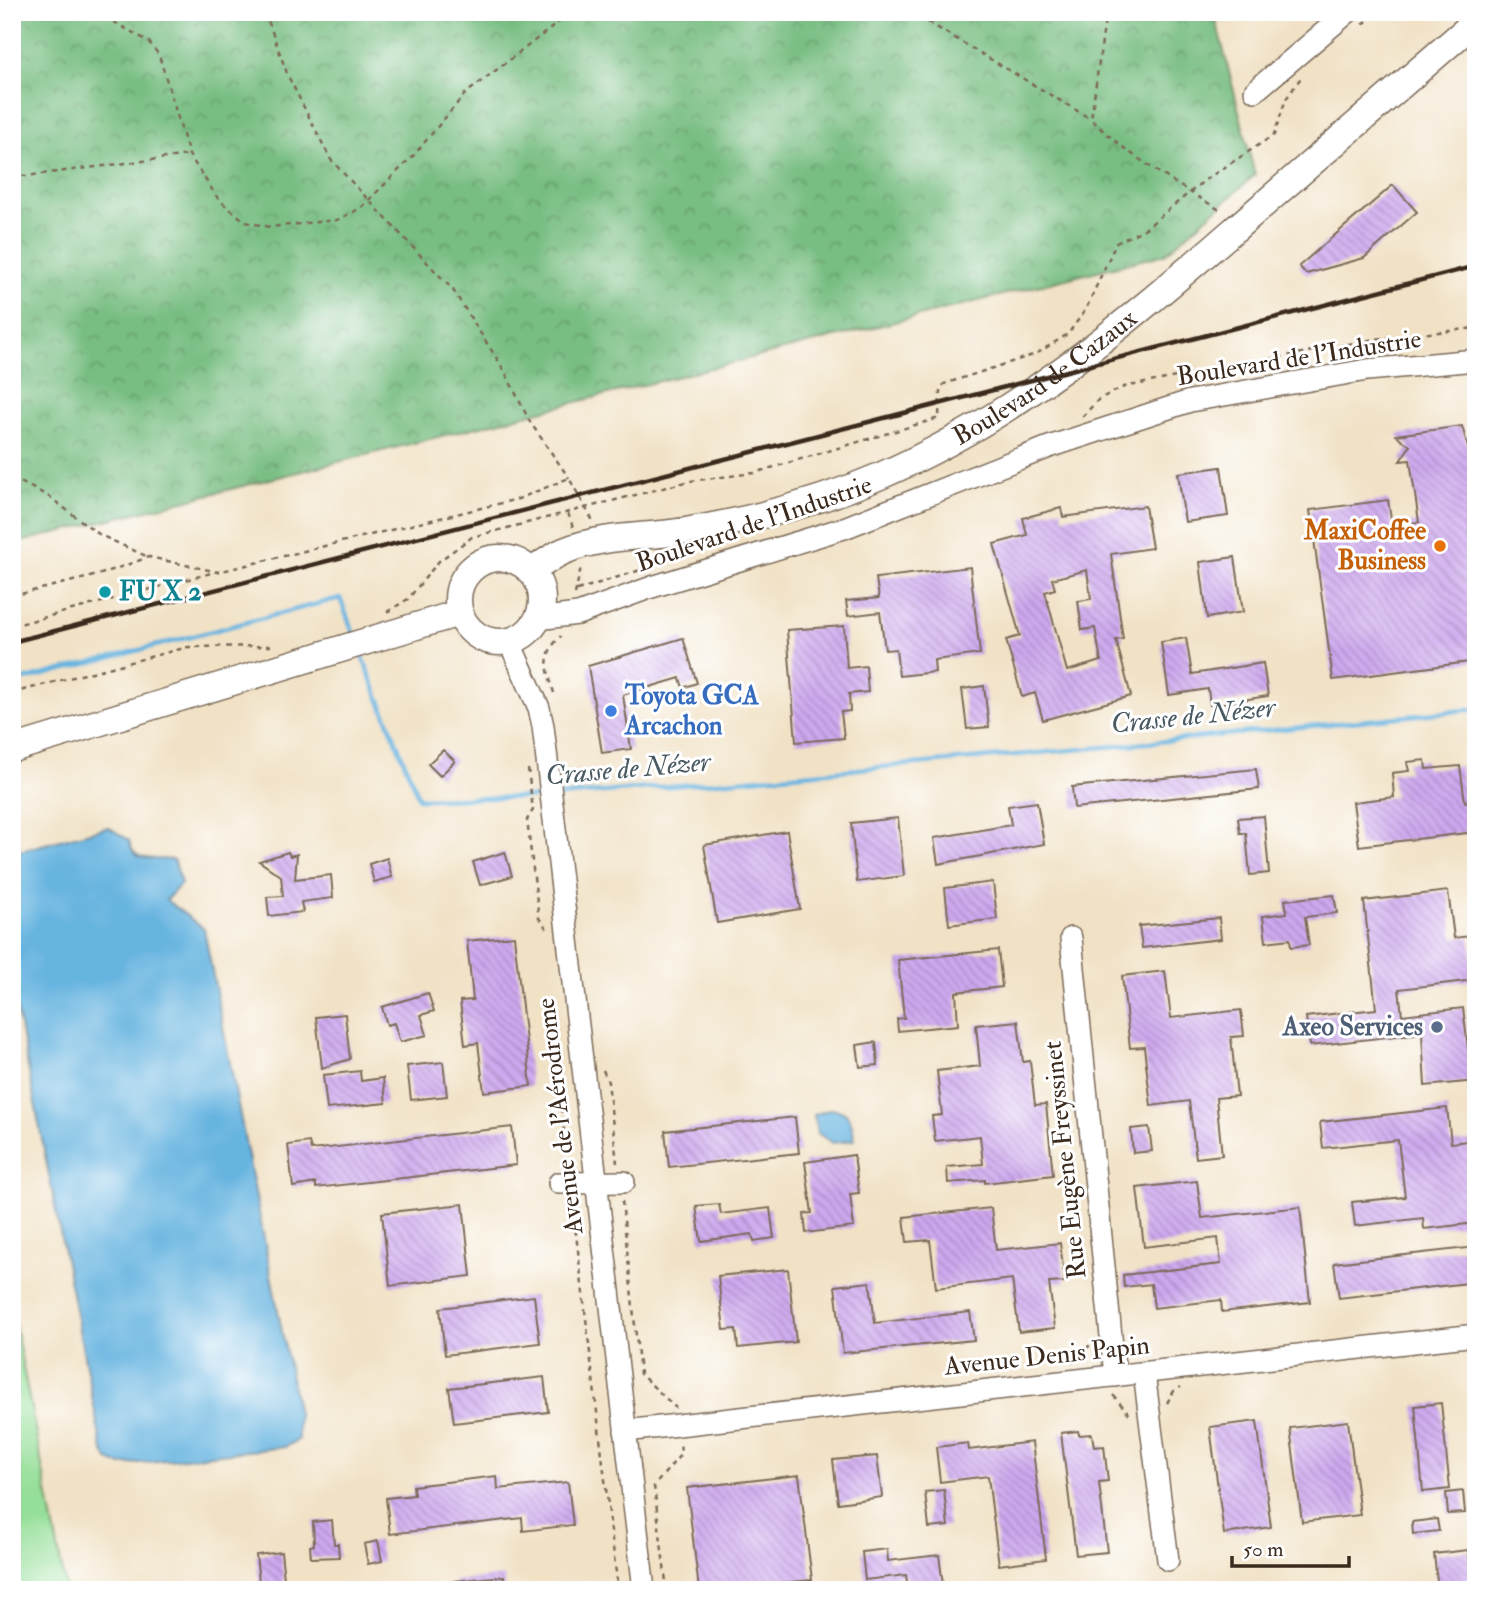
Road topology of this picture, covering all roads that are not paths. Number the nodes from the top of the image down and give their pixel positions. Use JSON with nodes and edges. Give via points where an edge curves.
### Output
{"nodes":[{"id":1,"x":1340,"y":19,"type":"edge"},
{"id":2,"x":1476,"y":21,"type":"edge"},
{"id":3,"x":1255,"y":91,"type":"dead end"},
{"id":4,"x":1476,"y":360,"type":"edge"},
{"id":5,"x":531,"y":572,"type":"junction"},
{"id":6,"x":459,"y":613,"type":"junction"},
{"id":7,"x":537,"y":619,"type":"junction"},
{"id":8,"x":509,"y":641,"type":"junction"},
{"id":9,"x":12,"y":749,"type":"edge"},
{"id":10,"x":1071,"y":938,"type":"dead end"},
{"id":11,"x":624,"y":1182,"type":"dead end"},
{"id":12,"x":559,"y":1183,"type":"dead end"},
{"id":13,"x":596,"y":1183,"type":"junction"},
{"id":14,"x":1476,"y":1335,"type":"edge"},
{"id":15,"x":1144,"y":1373,"type":"junction"},
{"id":16,"x":1115,"y":1376,"type":"junction"},
{"id":17,"x":625,"y":1431,"type":"junction"},
{"id":18,"x":1168,"y":1560,"type":"dead end"},
{"id":19,"x":644,"y":1590,"type":"edge"}],
"edges":[{"from":1,"to":3,"type":"street"},
{"from":2,"to":5,"type":"main road","name":"Boulevard de Cazaux","via":[[1139,312],[1062,373],[989,420],[936,449],[827,496],[733,523],[600,540],[562,552]]},
{"from":4,"to":7,"type":"street","name":"Boulevard de l'Industrie","via":[[1367,370],[1190,401],[1024,456],[844,528],[570,616]]},
{"from":5,"to":6,"type":"main road","via":[[506,558],[479,564],[460,585]]},
{"from":5,"to":7,"type":"main road","via":[[541,595]]},
{"from":6,"to":8,"type":"main road","via":[[473,633]]},
{"from":6,"to":9,"type":"main road"},
{"from":7,"to":8,"type":"main road","via":[[530,629]]},
{"from":8,"to":13,"type":"street","name":"Avenue de l'Aérodrome","via":[[539,708],[541,797]]},
{"from":10,"to":16,"type":"street","name":"Rue Eugène Freyssinet"},
{"from":11,"to":13,"type":"street"},
{"from":12,"to":13,"type":"street"},
{"from":13,"to":17,"type":"street","name":"Avenue de l'Aérodrome"},
{"from":14,"to":15,"type":"street","name":"Avenue Denis Papin"},
{"from":15,"to":16,"type":"street","name":"Avenue Denis Papin"},
{"from":15,"to":18,"type":"street"},
{"from":16,"to":17,"type":"street","name":"Avenue Denis Papin"},
{"from":17,"to":19,"type":"street","name":"Avenue de l'Aérodrome"}]}
